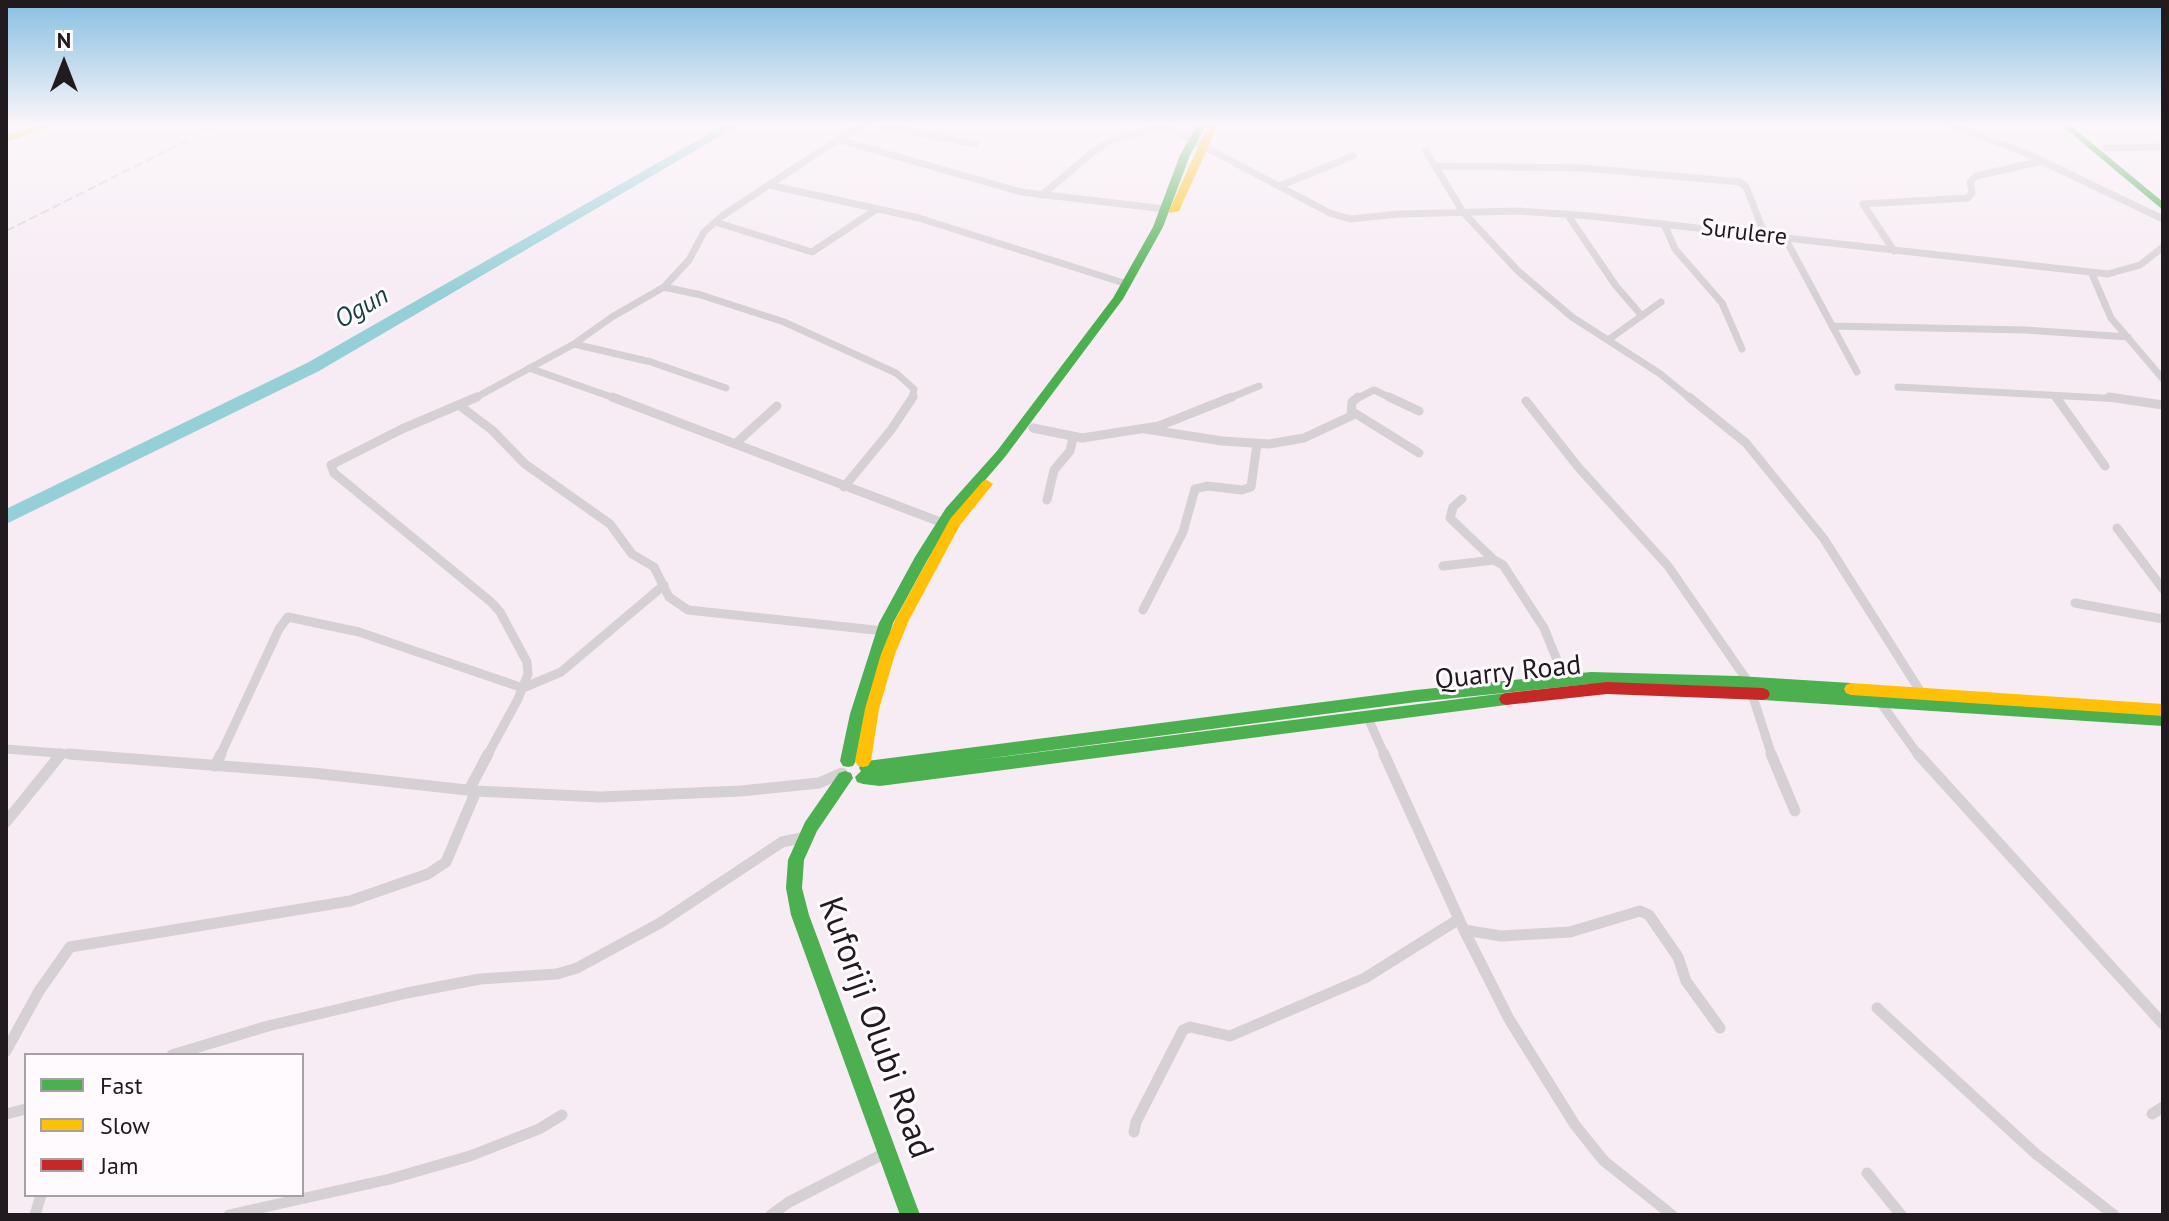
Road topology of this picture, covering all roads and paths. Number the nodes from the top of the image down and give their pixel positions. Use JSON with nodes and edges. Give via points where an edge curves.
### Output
{"nodes":[{"id":1,"x":774,"y":182,"type":"edge"},
{"id":2,"x":984,"y":182,"type":"edge"},
{"id":3,"x":1057,"y":182,"type":"edge"},
{"id":4,"x":1178,"y":182,"type":"edge"},
{"id":5,"x":1183,"y":182,"type":"edge"},
{"id":6,"x":1276,"y":182,"type":"edge"},
{"id":7,"x":1289,"y":182,"type":"edge"},
{"id":8,"x":1445,"y":182,"type":"edge"},
{"id":9,"x":1740,"y":182,"type":"edge"},
{"id":10,"x":1970,"y":182,"type":"edge"},
{"id":11,"x":2086,"y":182,"type":"edge"},
{"id":12,"x":2133,"y":182,"type":"edge"},
{"id":13,"x":2147,"y":182,"type":"edge"},
{"id":14,"x":769,"y":185,"type":"junction"},
{"id":15,"x":1282,"y":185,"type":"junction"},
{"id":16,"x":1042,"y":195,"type":"junction"},
{"id":17,"x":2163,"y":195,"type":"edge"},
{"id":18,"x":2163,"y":207,"type":"edge"},
{"id":19,"x":877,"y":209,"type":"junction"},
{"id":20,"x":1165,"y":209,"type":"junction"},
{"id":21,"x":1463,"y":212,"type":"junction"},
{"id":22,"x":1567,"y":214,"type":"junction"},
{"id":23,"x":2163,"y":219,"type":"edge"},
{"id":24,"x":715,"y":222,"type":"junction"},
{"id":25,"x":1664,"y":224,"type":"junction"},
{"id":26,"x":1765,"y":235,"type":"junction"},
{"id":27,"x":1785,"y":238,"type":"junction"},
{"id":28,"x":2163,"y":247,"type":"edge"},
{"id":29,"x":1894,"y":251,"type":"junction"},
{"id":30,"x":2092,"y":274,"type":"junction"},
{"id":31,"x":1127,"y":284,"type":"junction"},
{"id":32,"x":664,"y":287,"type":"junction"},
{"id":33,"x":1661,"y":302,"type":"dead end"},
{"id":34,"x":1642,"y":316,"type":"junction"},
{"id":35,"x":1832,"y":326,"type":"junction"},
{"id":36,"x":2128,"y":337,"type":"junction"},
{"id":37,"x":1608,"y":340,"type":"junction"},
{"id":38,"x":574,"y":344,"type":"junction"},
{"id":39,"x":1742,"y":349,"type":"dead end"},
{"id":40,"x":529,"y":368,"type":"junction"},
{"id":41,"x":1857,"y":372,"type":"dead end"},
{"id":42,"x":2163,"y":379,"type":"edge"},
{"id":43,"x":1259,"y":386,"type":"dead end"},
{"id":44,"x":1898,"y":387,"type":"dead end"},
{"id":45,"x":726,"y":388,"type":"dead end"},
{"id":46,"x":2055,"y":396,"type":"junction"},
{"id":47,"x":1526,"y":401,"type":"dead end"},
{"id":48,"x":2163,"y":405,"type":"edge"},
{"id":49,"x":460,"y":406,"type":"junction"},
{"id":50,"x":777,"y":406,"type":"dead end"},
{"id":51,"x":1419,"y":411,"type":"dead end"},
{"id":52,"x":1353,"y":412,"type":"junction"},
{"id":53,"x":1033,"y":428,"type":"junction"},
{"id":54,"x":1145,"y":429,"type":"junction"},
{"id":55,"x":1073,"y":438,"type":"junction"},
{"id":56,"x":736,"y":443,"type":"junction"},
{"id":57,"x":1257,"y":444,"type":"junction"},
{"id":58,"x":1419,"y":453,"type":"dead end"},
{"id":59,"x":2105,"y":466,"type":"dead end"},
{"id":60,"x":844,"y":487,"type":"junction"},
{"id":61,"x":1462,"y":499,"type":"dead end"},
{"id":62,"x":1047,"y":500,"type":"dead end"},
{"id":63,"x":943,"y":523,"type":"junction"},
{"id":64,"x":2117,"y":528,"type":"dead end"},
{"id":65,"x":1494,"y":560,"type":"junction"},
{"id":66,"x":1443,"y":566,"type":"dead end"},
{"id":67,"x":664,"y":585,"type":"junction"},
{"id":68,"x":2163,"y":589,"type":"edge"},
{"id":69,"x":2075,"y":603,"type":"dead end"},
{"id":70,"x":1143,"y":610,"type":"dead end"},
{"id":71,"x":2163,"y":619,"type":"edge"},
{"id":72,"x":884,"y":631,"type":"junction"},
{"id":73,"x":1565,"y":680,"type":"junction"},
{"id":74,"x":523,"y":688,"type":"junction"},
{"id":75,"x":1751,"y":688,"type":"junction"},
{"id":76,"x":1922,"y":694,"type":"junction"},
{"id":77,"x":1880,"y":702,"type":"junction"},
{"id":78,"x":2163,"y":710,"type":"edge"},
{"id":79,"x":1367,"y":716,"type":"junction"},
{"id":80,"x":2163,"y":720,"type":"edge"},
{"id":81,"x":6,"y":749,"type":"edge"},
{"id":82,"x":61,"y":754,"type":"junction"},
{"id":83,"x":215,"y":766,"type":"junction"},
{"id":84,"x":855,"y":770,"type":"junction"},
{"id":85,"x":473,"y":790,"type":"junction"},
{"id":86,"x":1795,"y":811,"type":"dead end"},
{"id":87,"x":6,"y":822,"type":"edge"},
{"id":88,"x":806,"y":837,"type":"junction"},
{"id":89,"x":1461,"y":924,"type":"junction"},
{"id":90,"x":1877,"y":1008,"type":"dead end"},
{"id":91,"x":2163,"y":1024,"type":"edge"},
{"id":92,"x":1720,"y":1028,"type":"dead end"},
{"id":93,"x":6,"y":1051,"type":"edge"},
{"id":94,"x":179,"y":1053,"type":"edge"},
{"id":95,"x":562,"y":1115,"type":"dead end"},
{"id":96,"x":1134,"y":1132,"type":"dead end"},
{"id":97,"x":887,"y":1152,"type":"junction"},
{"id":98,"x":1867,"y":1173,"type":"dead end"},
{"id":99,"x":267,"y":1210,"type":"edge"},
{"id":100,"x":229,"y":1215,"type":"edge"},
{"id":101,"x":771,"y":1215,"type":"edge"},
{"id":102,"x":910,"y":1215,"type":"edge"},
{"id":103,"x":1672,"y":1215,"type":"edge"},
{"id":104,"x":1901,"y":1215,"type":"edge"},
{"id":105,"x":2114,"y":1215,"type":"edge"}],
"edges":[{"from":1,"to":14,"type":"street"},
{"from":2,"to":16,"type":"street"},
{"from":3,"to":16,"type":"street"},
{"from":4,"to":20,"type":"main road"},
{"from":5,"to":53,"type":"main road","via":[[1166,229],[1126,304]]},
{"from":6,"to":15,"type":"street","name":"Surulere"},
{"from":7,"to":15,"type":"street"},
{"from":8,"to":21,"type":"street"},
{"from":9,"to":26,"type":"street"},
{"from":10,"to":29,"type":"street","via":[[1968,198],[1863,204]]},
{"from":11,"to":23,"type":"street"},
{"from":12,"to":18,"type":"main road"},
{"from":13,"to":17,"type":"main road"},
{"from":14,"to":19,"type":"street"},
{"from":14,"to":24,"type":"street"},
{"from":15,"to":21,"type":"street","name":"Surulere","via":[[1350,219]]},
{"from":16,"to":20,"type":"street"},
{"from":19,"to":24,"type":"street","via":[[812,252]]},
{"from":19,"to":31,"type":"street","via":[[971,233]]},
{"from":20,"to":31,"type":"main road"},
{"from":21,"to":22,"type":"street","name":"Surulere"},
{"from":21,"to":37,"type":"street","via":[[1518,271]]},
{"from":22,"to":25,"type":"street","name":"Surulere"},
{"from":22,"to":34,"type":"street"},
{"from":24,"to":32,"type":"street"},
{"from":25,"to":26,"type":"street","name":"Surulere"},
{"from":25,"to":39,"type":"street","via":[[1675,249],[1722,303]]},
{"from":26,"to":27,"type":"street","name":"Surulere"},
{"from":27,"to":29,"type":"street","name":"Surulere"},
{"from":27,"to":35,"type":"street"},
{"from":28,"to":30,"type":"street","name":"Surulere","via":[[2128,271]]},
{"from":29,"to":30,"type":"street","name":"Surulere"},
{"from":30,"to":36,"type":"street","via":[[2111,318]]},
{"from":31,"to":63,"type":"main road","via":[[1088,343]]},
{"from":32,"to":38,"type":"street"},
{"from":32,"to":60,"type":"street","via":[[784,322],[908,381],[914,396]]},
{"from":33,"to":34,"type":"street"},
{"from":34,"to":37,"type":"street"},
{"from":35,"to":36,"type":"street"},
{"from":35,"to":41,"type":"street"},
{"from":36,"to":42,"type":"street"},
{"from":37,"to":76,"type":"street","via":[[1659,373],[1746,443],[1824,539]]},
{"from":38,"to":40,"type":"street"},
{"from":38,"to":45,"type":"street","via":[[651,362]]},
{"from":40,"to":49,"type":"street"},
{"from":40,"to":56,"type":"street"},
{"from":43,"to":54,"type":"street"},
{"from":44,"to":46,"type":"street"},
{"from":46,"to":48,"type":"street"},
{"from":46,"to":59,"type":"street"},
{"from":47,"to":75,"type":"street","via":[[1668,566]]},
{"from":49,"to":67,"type":"street","via":[[525,464],[610,524],[632,554],[654,567]]},
{"from":49,"to":74,"type":"street","via":[[341,458],[331,469],[500,612],[527,662]]},
{"from":50,"to":56,"type":"street"},
{"from":51,"to":52,"type":"street","via":[[1374,390],[1352,402]]},
{"from":52,"to":57,"type":"street","via":[[1304,438]]},
{"from":52,"to":58,"type":"street"},
{"from":53,"to":55,"type":"street"},
{"from":53,"to":84,"type":"main road","via":[[955,522],[932,560],[888,654]]},
{"from":54,"to":55,"type":"street"},
{"from":54,"to":57,"type":"street"},
{"from":55,"to":62,"type":"street","via":[[1070,451],[1054,470]]},
{"from":56,"to":60,"type":"street"},
{"from":57,"to":70,"type":"street","via":[[1251,487],[1195,489],[1183,532]]},
{"from":60,"to":63,"type":"street"},
{"from":61,"to":65,"type":"street","via":[[1450,518]]},
{"from":63,"to":72,"type":"main road"},
{"from":64,"to":68,"type":"street"},
{"from":65,"to":66,"type":"street"},
{"from":65,"to":73,"type":"street","via":[[1532,605]]},
{"from":67,"to":72,"type":"street","via":[[675,603],[699,613]]},
{"from":67,"to":74,"type":"street","via":[[561,672]]},
{"from":69,"to":71,"type":"street"},
{"from":72,"to":84,"type":"main road","via":[[858,714]]},
{"from":73,"to":75,"type":"main road","name":"Quarry Road","via":[[1612,678]]},
{"from":73,"to":84,"type":"main road","name":"Quarry Road"},
{"from":74,"to":83,"type":"street","via":[[359,632],[288,617]]},
{"from":74,"to":85,"type":"street"},
{"from":75,"to":76,"type":"main road","name":"Quarry Road"},
{"from":75,"to":77,"type":"main road","name":"Quarry Road"},
{"from":75,"to":79,"type":"main road","name":"Quarry Road","via":[[1607,688]]},
{"from":75,"to":86,"type":"street"},
{"from":76,"to":78,"type":"main road","name":"Quarry Road"},
{"from":77,"to":80,"type":"main road","name":"Quarry Road"},
{"from":77,"to":91,"type":"street","via":[[1905,740]]},
{"from":79,"to":84,"type":"main road","name":"Quarry Road","via":[[880,779]]},
{"from":79,"to":89,"type":"street"},
{"from":81,"to":82,"type":"street"},
{"from":82,"to":83,"type":"street"},
{"from":82,"to":87,"type":"street"},
{"from":83,"to":85,"type":"street"},
{"from":84,"to":85,"type":"street","via":[[819,783],[741,791],[600,797]]},
{"from":84,"to":88,"type":"main road","name":"Kuforiji Olubi Road"},
{"from":85,"to":93,"type":"street","via":[[446,862],[428,874],[350,901],[70,947]]},
{"from":88,"to":94,"type":"street","via":[[782,842],[660,923],[577,968],[407,993]]},
{"from":88,"to":97,"type":"main road","name":"Kuforiji Olubi Road","via":[[796,860],[794,888],[800,915]]},
{"from":89,"to":92,"type":"street","via":[[1501,936],[1558,934],[1640,911],[1649,915],[1678,957],[1686,981]]},
{"from":89,"to":96,"type":"street","via":[[1365,978],[1230,1036],[1183,1030]]},
{"from":89,"to":103,"type":"street","via":[[1509,1019],[1575,1125],[1604,1161]]},
{"from":90,"to":105,"type":"street","via":[[2036,1154]]},
{"from":95,"to":99,"type":"street","via":[[470,1156]]},
{"from":97,"to":101,"type":"street"},
{"from":97,"to":102,"type":"main road","name":"Kuforiji Olubi Road"},
{"from":98,"to":104,"type":"street"},
{"from":99,"to":100,"type":"street"}]}
